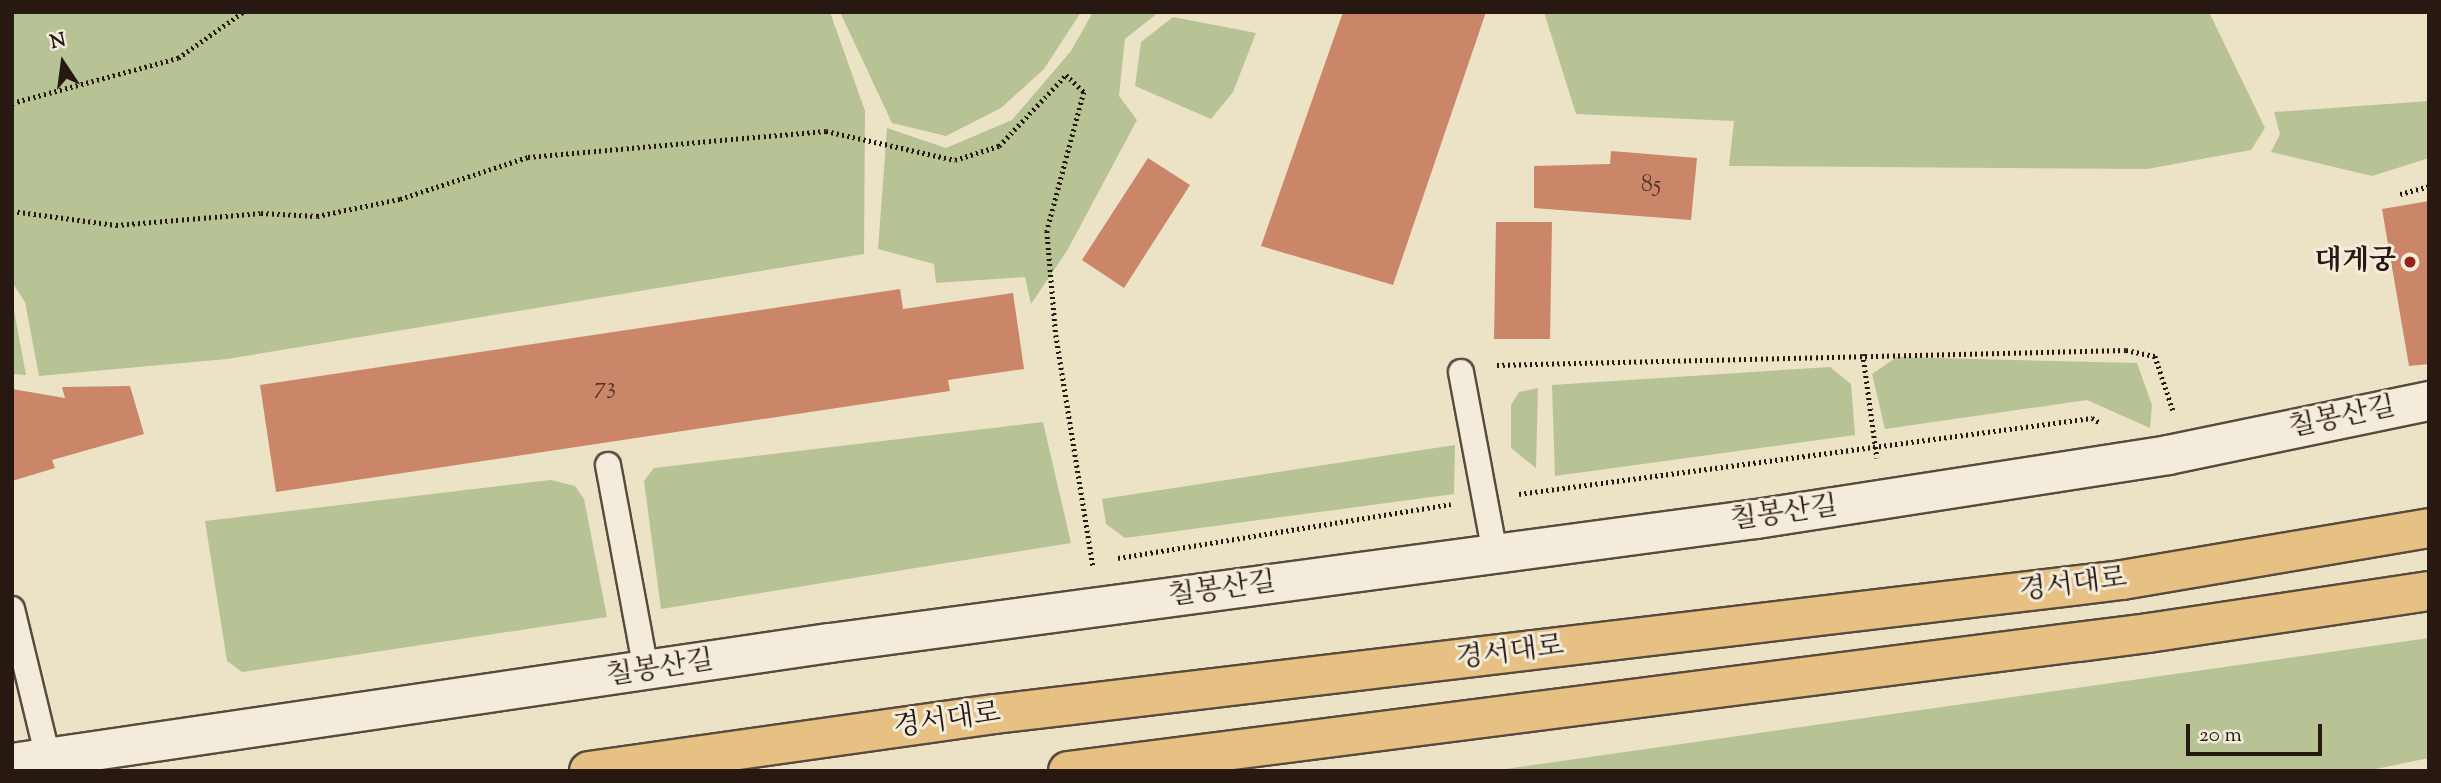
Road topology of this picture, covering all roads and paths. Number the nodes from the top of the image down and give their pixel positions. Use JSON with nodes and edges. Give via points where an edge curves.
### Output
{"nodes":[{"id":1,"x":243,"y":12,"type":"edge"},
{"id":2,"x":12,"y":103,"type":"edge"},
{"id":3,"x":2429,"y":186,"type":"edge"},
{"id":4,"x":2400,"y":194,"type":"dead end"},
{"id":5,"x":12,"y":211,"type":"edge"},
{"id":6,"x":1863,"y":354,"type":"junction"},
{"id":7,"x":1462,"y":379,"type":"joint"},
{"id":8,"x":2429,"y":401,"type":"edge"},
{"id":9,"x":2186,"y":451,"type":"junction"},
{"id":10,"x":608,"y":465,"type":"dead end"},
{"id":11,"x":1882,"y":499,"type":"junction"},
{"id":12,"x":2429,"y":528,"type":"edge"},
{"id":13,"x":1495,"y":553,"type":"junction"},
{"id":14,"x":2429,"y":591,"type":"edge"},
{"id":15,"x":1099,"y":607,"type":"junction"},
{"id":16,"x":12,"y":608,"type":"edge"},
{"id":17,"x":646,"y":671,"type":"junction"},
{"id":18,"x":30,"y":760,"type":"edge"},
{"id":19,"x":589,"y":771,"type":"edge"},
{"id":20,"x":1068,"y":771,"type":"edge"}],
"edges":[{"from":1,"to":2,"type":"path","via":[[178,58]]},
{"from":3,"to":4,"type":"path"},
{"from":5,"to":15,"type":"path","via":[[116,225],[261,213],[317,216],[400,199],[527,157],[826,131],[955,160],[999,146],[1066,75],[1084,92],[1047,231],[1056,335]]},
{"from":6,"to":7,"type":"path","via":[[1493,366]]},
{"from":6,"to":9,"type":"path","via":[[2126,349],[2155,356]]},
{"from":6,"to":11,"type":"path"},
{"from":7,"to":13,"type":"lane"},
{"from":8,"to":9,"type":"street","name":"칠봉산길"},
{"from":9,"to":11,"type":"street","name":"칠봉산길"},
{"from":10,"to":17,"type":"lane"},
{"from":11,"to":13,"type":"street","name":"칠봉산길"},
{"from":12,"to":19,"type":"main road","name":"경서대로","via":[[2122,580],[995,714]]},
{"from":13,"to":15,"type":"street","name":"칠봉산길"},
{"from":14,"to":20,"type":"main road","name":"경서대로","via":[[2148,633]]},
{"from":15,"to":17,"type":"street","name":"칠봉산길"},
{"from":16,"to":18,"type":"lane"},
{"from":17,"to":18,"type":"street","name":"칠봉산길"}]}
